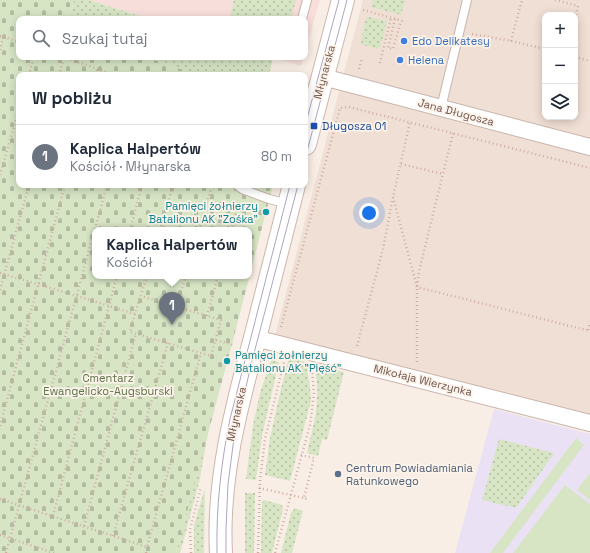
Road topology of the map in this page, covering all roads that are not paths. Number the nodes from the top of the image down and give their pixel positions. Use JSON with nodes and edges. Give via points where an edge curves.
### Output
{"nodes":[{"id":1,"x":307,"y":0,"type":"edge"},
{"id":2,"x":343,"y":0,"type":"edge"},
{"id":3,"x":467,"y":0,"type":"edge"},
{"id":4,"x":303,"y":16,"type":"edge"},
{"id":5,"x":323,"y":77,"type":"junction"},
{"id":6,"x":441,"y":108,"type":"junction"},
{"id":7,"x":308,"y":133,"type":"edge"},
{"id":8,"x":590,"y":147,"type":"edge"},
{"id":9,"x":243,"y":188,"type":"edge"},
{"id":10,"x":292,"y":195,"type":"edge"},
{"id":11,"x":246,"y":342,"type":"junction"},
{"id":12,"x":590,"y":423,"type":"edge"},
{"id":13,"x":221,"y":553,"type":"edge"}],
"edges":[{"from":1,"to":4,"type":"lane"},
{"from":2,"to":5,"type":"street","name":"Młynarska"},
{"from":3,"to":6,"type":"lane"},
{"from":5,"to":6,"type":"street","name":"Jana Długosza"},
{"from":5,"to":7,"type":"street","name":"Młynarska"},
{"from":6,"to":8,"type":"street","name":"Jana Długosza"},
{"from":9,"to":10,"type":"lane","via":[[274,200]]},
{"from":10,"to":11,"type":"street","name":"Młynarska"},
{"from":11,"to":12,"type":"street","name":"Mikołaja Wierzynka","via":[[283,345]]},
{"from":11,"to":13,"type":"street","name":"Młynarska","via":[[226,465]]}]}
